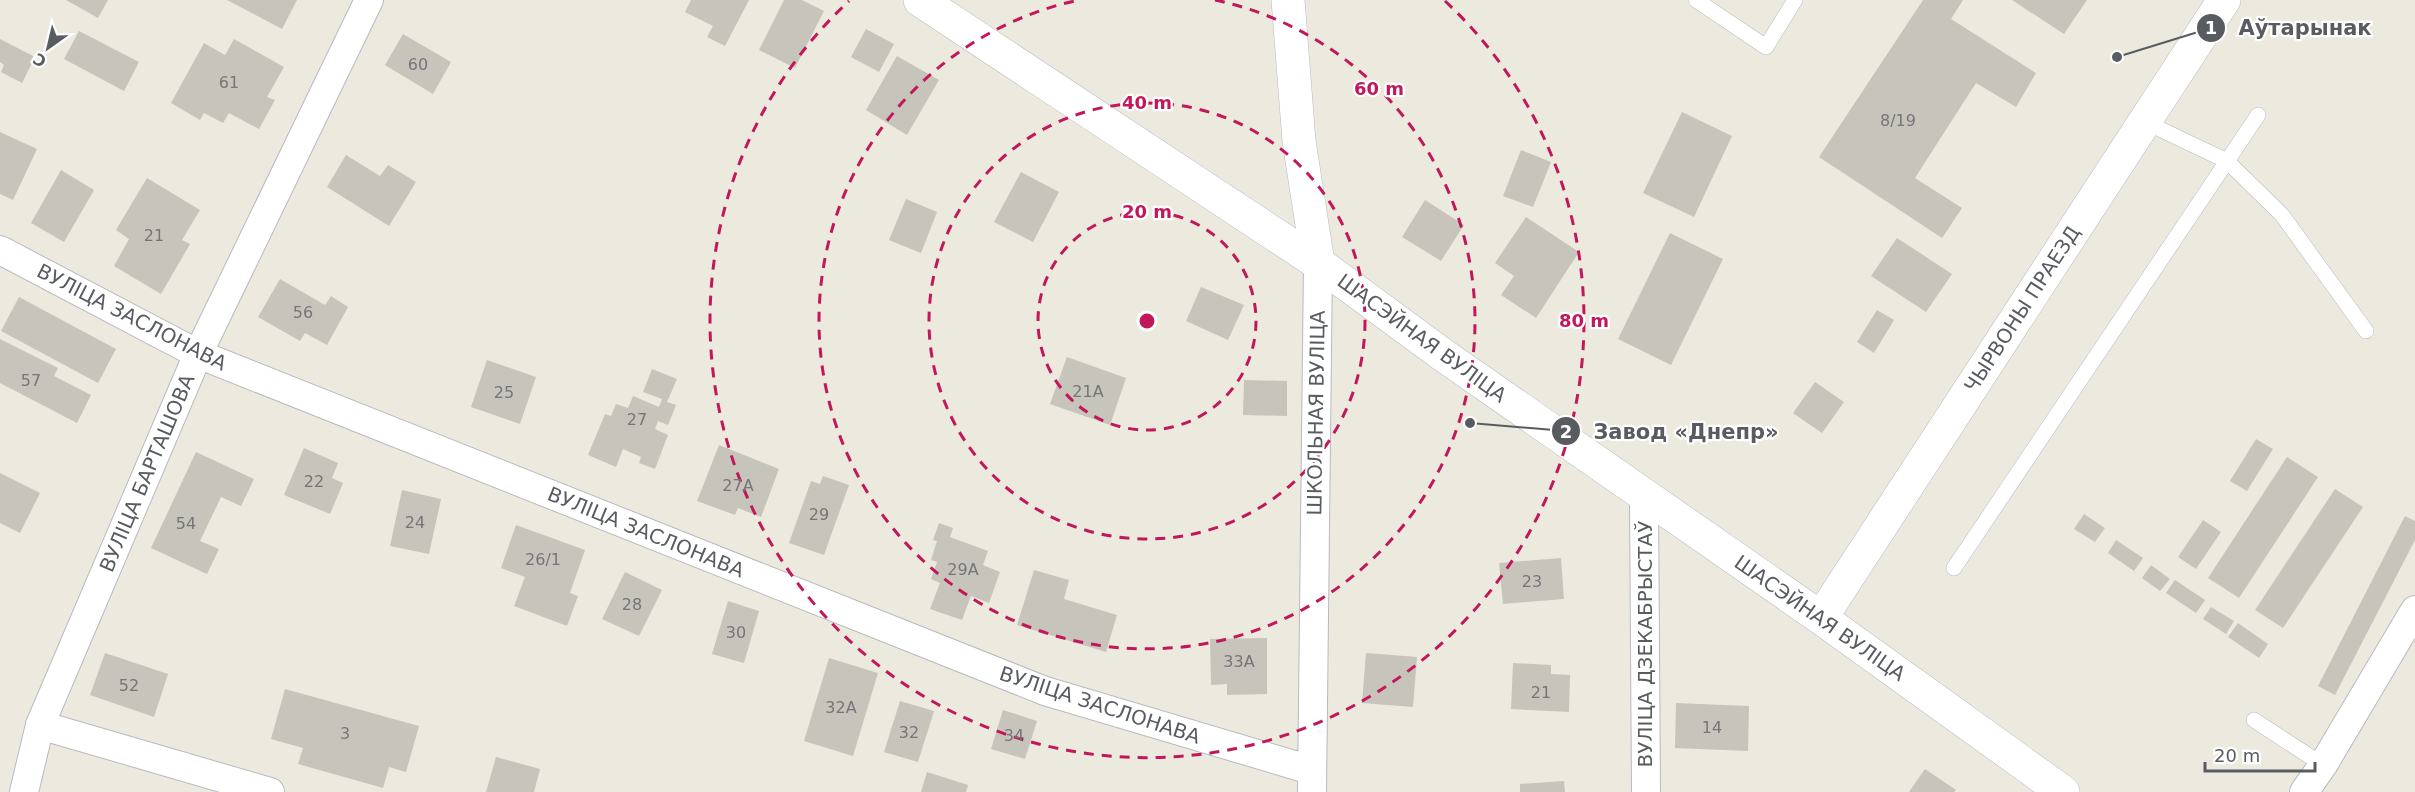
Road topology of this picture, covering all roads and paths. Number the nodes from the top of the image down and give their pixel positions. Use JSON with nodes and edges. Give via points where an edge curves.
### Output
{"nodes":[{"id":1,"x":369,"y":0,"type":"edge"},
{"id":2,"x":920,"y":0,"type":"edge"},
{"id":3,"x":1288,"y":0,"type":"edge"},
{"id":4,"x":1696,"y":0,"type":"edge"},
{"id":5,"x":1795,"y":0,"type":"edge"},
{"id":6,"x":2224,"y":0,"type":"edge"},
{"id":7,"x":2258,"y":116,"type":"dead end"},
{"id":8,"x":2143,"y":121,"type":"junction"},
{"id":9,"x":2227,"y":161,"type":"junction"},
{"id":10,"x":0,"y":250,"type":"edge"},
{"id":11,"x":1318,"y":263,"type":"junction"},
{"id":12,"x":2366,"y":332,"type":"dead end"},
{"id":13,"x":198,"y":354,"type":"junction"},
{"id":14,"x":1644,"y":496,"type":"junction"},
{"id":15,"x":1954,"y":568,"type":"dead end"},
{"id":16,"x":2415,"y":610,"type":"edge"},
{"id":17,"x":1821,"y":618,"type":"junction"},
{"id":18,"x":2254,"y":720,"type":"dead end"},
{"id":19,"x":40,"y":725,"type":"junction"},
{"id":20,"x":2324,"y":765,"type":"junction"},
{"id":21,"x":1312,"y":781,"type":"edge"},
{"id":22,"x":24,"y":792,"type":"edge"},
{"id":23,"x":270,"y":792,"type":"edge"},
{"id":24,"x":1646,"y":792,"type":"edge"},
{"id":25,"x":2063,"y":792,"type":"edge"},
{"id":26,"x":2304,"y":792,"type":"edge"}],
"edges":[{"from":1,"to":13,"type":"street","name":"ВУЛІЦА БАРТАШОВА"},
{"from":2,"to":11,"type":"main road","name":"ШАСЭЙНАЯ ВУЛІЦА"},
{"from":3,"to":11,"type":"main road","name":"ШКОЛЬНАЯ ВУЛІЦА","via":[[1299,141]]},
{"from":4,"to":5,"type":"lane","via":[[1766,47]]},
{"from":6,"to":8,"type":"main road","name":"ЧЫРВОНЫ ПРАЕЗД"},
{"from":7,"to":9,"type":"lane"},
{"from":8,"to":9,"type":"lane"},
{"from":8,"to":17,"type":"main road","name":"ЧЫРВОНЫ ПРАЕЗД"},
{"from":9,"to":12,"type":"lane","via":[[2282,215]]},
{"from":9,"to":15,"type":"lane"},
{"from":10,"to":13,"type":"street","name":"ВУЛІЦА ЗАСЛОНАВА"},
{"from":11,"to":14,"type":"main road","name":"ШАСЭЙНАЯ ВУЛІЦА"},
{"from":11,"to":21,"type":"street","name":"ШКОЛЬНАЯ ВУЛІЦА"},
{"from":13,"to":19,"type":"street","name":"ВУЛІЦА БАРТАШОВА"},
{"from":13,"to":21,"type":"street","name":"ВУЛІЦА ЗАСЛОНАВА","via":[[1045,691]]},
{"from":14,"to":17,"type":"main road","name":"ШАСЭЙНАЯ ВУЛІЦА"},
{"from":14,"to":24,"type":"street","name":"ВУЛІЦА ДЗЕКАБРЫСТАЎ"},
{"from":16,"to":20,"type":"street"},
{"from":17,"to":25,"type":"main road","name":"ШАСЭЙНАЯ ВУЛІЦА"},
{"from":18,"to":20,"type":"lane"},
{"from":19,"to":22,"type":"street","name":"ВУЛІЦА БАРТАШОВА"},
{"from":19,"to":23,"type":"street"},
{"from":20,"to":26,"type":"street"}]}
